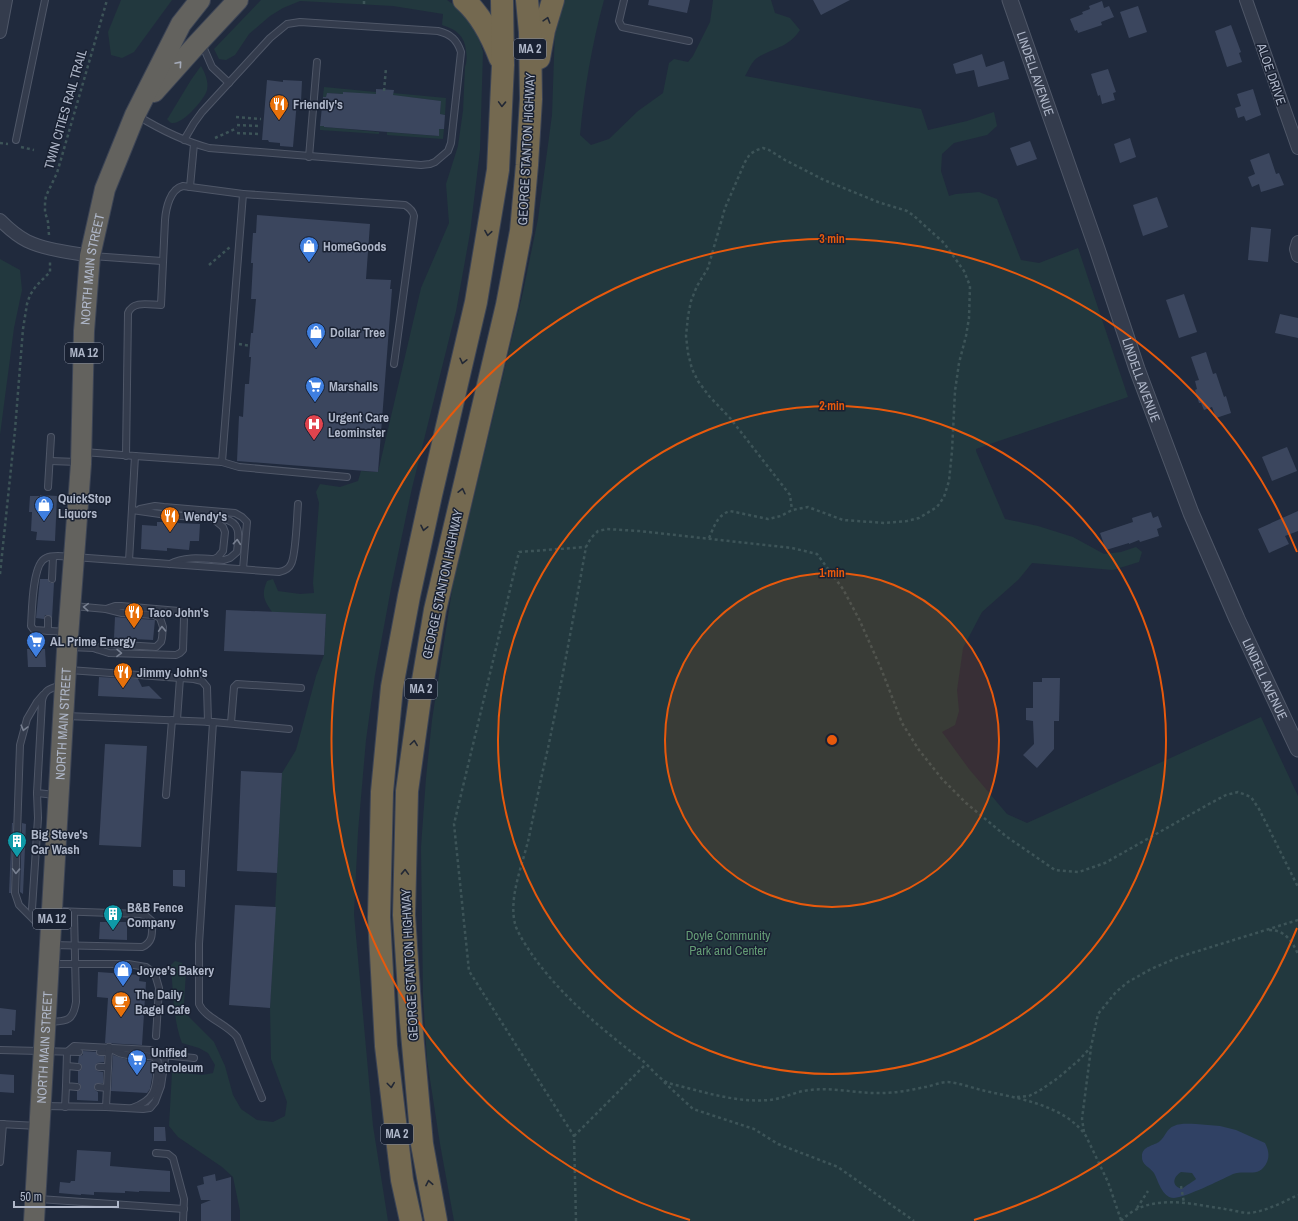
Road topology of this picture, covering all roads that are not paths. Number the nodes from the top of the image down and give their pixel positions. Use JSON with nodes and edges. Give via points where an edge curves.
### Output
{"nodes":[{"id":1,"x":6,"y":0,"type":"edge"},
{"id":2,"x":45,"y":0,"type":"edge"},
{"id":3,"x":200,"y":0,"type":"edge"},
{"id":4,"x":238,"y":0,"type":"edge"},
{"id":5,"x":464,"y":0,"type":"edge"},
{"id":6,"x":502,"y":0,"type":"edge"},
{"id":7,"x":527,"y":0,"type":"edge"},
{"id":8,"x":553,"y":0,"type":"edge"},
{"id":9,"x":624,"y":0,"type":"edge"},
{"id":10,"x":1010,"y":0,"type":"edge"},
{"id":11,"x":1246,"y":0,"type":"edge"},
{"id":12,"x":0,"y":32,"type":"edge"},
{"id":13,"x":200,"y":40,"type":"junction"},
{"id":14,"x":689,"y":41,"type":"dead end"},
{"id":15,"x":317,"y":62,"type":"dead end"},
{"id":16,"x":503,"y":65,"type":"junction"},
{"id":17,"x":229,"y":83,"type":"junction"},
{"id":18,"x":531,"y":99,"type":"junction"},
{"id":19,"x":134,"y":114,"type":"junction"},
{"id":20,"x":16,"y":140,"type":"dead end"},
{"id":21,"x":184,"y":140,"type":"junction"},
{"id":22,"x":197,"y":145,"type":"junction"},
{"id":23,"x":1298,"y":148,"type":"edge"},
{"id":24,"x":309,"y":157,"type":"junction"},
{"id":25,"x":190,"y":187,"type":"junction"},
{"id":26,"x":243,"y":194,"type":"junction"},
{"id":27,"x":0,"y":220,"type":"edge"},
{"id":28,"x":1298,"y":242,"type":"edge"},
{"id":29,"x":90,"y":256,"type":"junction"},
{"id":30,"x":1298,"y":256,"type":"edge"},
{"id":31,"x":162,"y":261,"type":"junction"},
{"id":32,"x":394,"y":364,"type":"dead end"},
{"id":33,"x":51,"y":437,"type":"dead end"},
{"id":34,"x":126,"y":456,"type":"junction"},
{"id":35,"x":135,"y":456,"type":"junction"},
{"id":36,"x":81,"y":457,"type":"junction"},
{"id":37,"x":50,"y":461,"type":"junction"},
{"id":38,"x":222,"y":462,"type":"junction"},
{"id":39,"x":348,"y":477,"type":"dead end"},
{"id":40,"x":48,"y":487,"type":"dead end"},
{"id":41,"x":298,"y":504,"type":"dead end"},
{"id":42,"x":132,"y":510,"type":"junction"},
{"id":43,"x":212,"y":518,"type":"junction"},
{"id":44,"x":54,"y":557,"type":"junction"},
{"id":45,"x":74,"y":557,"type":"junction"},
{"id":46,"x":214,"y":559,"type":"junction"},
{"id":47,"x":129,"y":561,"type":"junction"},
{"id":48,"x":169,"y":564,"type":"junction"},
{"id":49,"x":243,"y":569,"type":"junction"},
{"id":50,"x":52,"y":579,"type":"dead end"},
{"id":51,"x":70,"y":606,"type":"junction"},
{"id":52,"x":106,"y":609,"type":"junction"},
{"id":53,"x":48,"y":619,"type":"dead end"},
{"id":54,"x":48,"y":631,"type":"junction"},
{"id":55,"x":68,"y":640,"type":"junction"},
{"id":56,"x":97,"y":649,"type":"junction"},
{"id":57,"x":65,"y":677,"type":"junction"},
{"id":58,"x":180,"y":678,"type":"junction"},
{"id":59,"x":301,"y":688,"type":"dead end"},
{"id":60,"x":43,"y":694,"type":"junction"},
{"id":61,"x":63,"y":716,"type":"junction"},
{"id":62,"x":174,"y":720,"type":"junction"},
{"id":63,"x":211,"y":722,"type":"junction"},
{"id":64,"x":231,"y":723,"type":"junction"},
{"id":65,"x":289,"y":729,"type":"dead end"},
{"id":66,"x":1298,"y":749,"type":"edge"},
{"id":67,"x":38,"y":794,"type":"junction"},
{"id":68,"x":59,"y":795,"type":"junction"},
{"id":69,"x":166,"y":795,"type":"dead end"},
{"id":70,"x":74,"y":912,"type":"junction"},
{"id":71,"x":48,"y":935,"type":"junction"},
{"id":72,"x":74,"y":946,"type":"junction"},
{"id":73,"x":75,"y":964,"type":"junction"},
{"id":74,"x":46,"y":1022,"type":"junction"},
{"id":75,"x":156,"y":1036,"type":"dead end"},
{"id":76,"x":0,"y":1050,"type":"edge"},
{"id":77,"x":109,"y":1050,"type":"junction"},
{"id":78,"x":44,"y":1051,"type":"junction"},
{"id":79,"x":67,"y":1052,"type":"junction"},
{"id":80,"x":79,"y":1052,"type":"dead end"},
{"id":81,"x":100,"y":1052,"type":"dead end"},
{"id":82,"x":162,"y":1055,"type":"junction"},
{"id":83,"x":194,"y":1058,"type":"dead end"},
{"id":84,"x":66,"y":1066,"type":"junction"},
{"id":85,"x":78,"y":1066,"type":"dead end"},
{"id":86,"x":99,"y":1067,"type":"dead end"},
{"id":87,"x":108,"y":1067,"type":"junction"},
{"id":88,"x":66,"y":1086,"type":"junction"},
{"id":89,"x":77,"y":1087,"type":"dead end"},
{"id":90,"x":98,"y":1087,"type":"dead end"},
{"id":91,"x":107,"y":1088,"type":"junction"},
{"id":92,"x":262,"y":1098,"type":"dead end"},
{"id":93,"x":40,"y":1106,"type":"junction"},
{"id":94,"x":65,"y":1107,"type":"junction"},
{"id":95,"x":106,"y":1107,"type":"junction"},
{"id":96,"x":129,"y":1109,"type":"junction"},
{"id":97,"x":2,"y":1124,"type":"edge"},
{"id":98,"x":39,"y":1126,"type":"junction"},
{"id":99,"x":156,"y":1153,"type":"dead end"},
{"id":100,"x":0,"y":1162,"type":"edge"},
{"id":101,"x":35,"y":1199,"type":"junction"},
{"id":102,"x":184,"y":1209,"type":"junction"},
{"id":103,"x":34,"y":1221,"type":"edge"},
{"id":104,"x":183,"y":1221,"type":"edge"},
{"id":105,"x":411,"y":1221,"type":"edge"},
{"id":106,"x":436,"y":1221,"type":"edge"}],
"edges":[{"from":1,"to":12,"type":"street"},
{"from":2,"to":20,"type":"lane"},
{"from":3,"to":19,"type":"highway","name":"NORTH MAIN STREET","number":"MA 12","via":[[181,24]]},
{"from":4,"to":13,"type":"highway","name":"NORTH MAIN STREET","number":"MA 12"},
{"from":5,"to":16,"type":"highway","via":[[493,40]]},
{"from":6,"to":16,"type":"highway","name":"GEORGE STANTON HIGHWAY","number":"MA 2"},
{"from":7,"to":18,"type":"highway","name":"GEORGE STANTON HIGHWAY","number":"MA 2"},
{"from":18,"to":8,"type":"highway","one_way":true,"via":[[544,30]]},
{"from":9,"to":14,"type":"lane","via":[[619,21],[622,28]]},
{"from":10,"to":66,"type":"street","name":"LINDELL AVENUE","via":[[1137,369],[1191,513],[1243,634]]},
{"from":11,"to":23,"type":"street","name":"ALOE DRIVE"},
{"from":13,"to":17,"type":"lane","via":[[212,67]]},
{"from":19,"to":13,"type":"highway","name":"NORTH MAIN STREET","number":"MA 12","one_way":true},
{"from":15,"to":24,"type":"lane"},
{"from":16,"to":105,"type":"highway","name":"GEORGE STANTON HIGHWAY","number":"MA 2","one_way":true,"via":[[498,170],[483,263],[409,596],[392,687],[382,792],[379,916],[386,1046],[402,1180]]},
{"from":17,"to":21,"type":"lane","via":[[194,123]]},
{"from":17,"to":24,"type":"lane","via":[[270,38],[287,24],[308,22],[438,31],[450,35],[458,44],[461,52],[452,138],[443,156],[430,164],[421,165]]},
{"from":106,"to":18,"type":"highway","name":"GEORGE STANTON HIGHWAY","number":"MA 2","one_way":true,"via":[[422,1144],[411,1022],[404,914],[407,791],[435,610],[507,305],[521,231]]},
{"from":19,"to":21,"type":"lane"},
{"from":19,"to":29,"type":"highway","name":"NORTH MAIN STREET","number":"MA 12","via":[[105,190]]},
{"from":21,"to":22,"type":"lane"},
{"from":22,"to":24,"type":"lane","via":[[231,151]]},
{"from":22,"to":25,"type":"lane"},
{"from":25,"to":26,"type":"lane"},
{"from":25,"to":31,"type":"lane","via":[[177,188],[168,206]]},
{"from":26,"to":32,"type":"lane","via":[[409,207],[414,216]]},
{"from":26,"to":38,"type":"lane"},
{"from":27,"to":29,"type":"street","via":[[27,242]]},
{"from":28,"to":30,"type":"street"},
{"from":29,"to":31,"type":"lane"},
{"from":29,"to":36,"type":"highway","name":"NORTH MAIN STREET","number":"MA 12","via":[[84,331]]},
{"from":31,"to":34,"type":"lane","via":[[161,305],[138,304],[128,313]]},
{"from":33,"to":37,"type":"lane"},
{"from":34,"to":35,"type":"lane"},
{"from":34,"to":36,"type":"lane"},
{"from":35,"to":38,"type":"lane"},
{"from":35,"to":42,"type":"lane"},
{"from":36,"to":37,"type":"lane"},
{"from":36,"to":45,"type":"highway","name":"NORTH MAIN STREET","number":"MA 12"},
{"from":37,"to":40,"type":"lane"},
{"from":38,"to":39,"type":"lane","via":[[239,467]]},
{"from":41,"to":49,"type":"lane","via":[[293,559],[288,568],[279,572]]},
{"from":42,"to":43,"type":"lane"},
{"from":42,"to":47,"type":"lane"},
{"from":42,"to":49,"type":"lane","via":[[155,506],[236,513],[247,522]]},
{"from":43,"to":46,"type":"lane","via":[[223,527],[224,532],[223,551]]},
{"from":46,"to":43,"type":"lane","one_way":true,"via":[[224,560],[235,555],[238,532],[237,527],[228,520]]},
{"from":44,"to":45,"type":"lane"},
{"from":44,"to":50,"type":"lane"},
{"from":44,"to":54,"type":"lane","via":[[43,560],[37,567],[35,576],[31,626],[34,630]]},
{"from":45,"to":47,"type":"lane"},
{"from":45,"to":51,"type":"highway","name":"NORTH MAIN STREET","number":"MA 12"},
{"from":46,"to":48,"type":"lane","via":[[185,559]]},
{"from":47,"to":48,"type":"lane"},
{"from":48,"to":49,"type":"lane"},
{"from":52,"to":51,"type":"lane","one_way":true},
{"from":51,"to":55,"type":"highway","name":"NORTH MAIN STREET","number":"MA 12"},
{"from":56,"to":52,"type":"lane","one_way":true,"via":[[108,644],[156,647],[162,638],[163,627],[160,618]]},
{"from":56,"to":52,"type":"lane","one_way":true,"via":[[109,653],[176,655],[183,650],[184,618],[179,611],[115,606]]},
{"from":53,"to":54,"type":"lane"},
{"from":54,"to":55,"type":"lane"},
{"from":55,"to":56,"type":"lane"},
{"from":55,"to":57,"type":"highway","name":"NORTH MAIN STREET","number":"MA 12"},
{"from":57,"to":58,"type":"lane"},
{"from":57,"to":60,"type":"lane"},
{"from":57,"to":61,"type":"highway","name":"NORTH MAIN STREET","number":"MA 12"},
{"from":58,"to":62,"type":"lane"},
{"from":58,"to":63,"type":"lane","via":[[199,680],[205,684]]},
{"from":59,"to":64,"type":"lane","via":[[237,684],[234,687]]},
{"from":60,"to":67,"type":"lane"},
{"from":60,"to":71,"type":"lane","one_way":true,"via":[[27,719],[20,746],[15,893],[19,905]]},
{"from":61,"to":62,"type":"lane"},
{"from":61,"to":68,"type":"highway","name":"NORTH MAIN STREET","number":"MA 12"},
{"from":62,"to":63,"type":"lane"},
{"from":62,"to":69,"type":"lane"},
{"from":63,"to":64,"type":"lane"},
{"from":63,"to":92,"type":"lane","via":[[199,944],[199,1004],[202,1010],[237,1037]]},
{"from":64,"to":65,"type":"lane"},
{"from":67,"to":68,"type":"lane"},
{"from":67,"to":71,"type":"lane","via":[[32,909]]},
{"from":68,"to":71,"type":"highway","name":"NORTH MAIN STREET","number":"MA 12"},
{"from":70,"to":71,"type":"lane"},
{"from":70,"to":72,"type":"lane"},
{"from":70,"to":72,"type":"lane","via":[[146,916],[152,921],[152,938],[149,944],[142,947]]},
{"from":71,"to":72,"type":"lane"},
{"from":71,"to":73,"type":"lane"},
{"from":71,"to":74,"type":"highway","name":"NORTH MAIN STREET","number":"MA 12"},
{"from":72,"to":73,"type":"lane"},
{"from":73,"to":74,"type":"lane","via":[[75,1011],[65,1021]]},
{"from":73,"to":75,"type":"lane","via":[[128,964],[146,967],[155,974],[159,988]]},
{"from":74,"to":78,"type":"highway","name":"NORTH MAIN STREET","number":"MA 12"},
{"from":76,"to":78,"type":"lane"},
{"from":77,"to":79,"type":"lane","via":[[79,1045]]},
{"from":77,"to":81,"type":"lane"},
{"from":77,"to":82,"type":"lane","via":[[151,1050]]},
{"from":77,"to":87,"type":"lane"},
{"from":77,"to":96,"type":"lane","via":[[124,1055],[154,1057],[158,1062],[154,1094]]},
{"from":78,"to":79,"type":"lane"},
{"from":78,"to":93,"type":"highway","name":"NORTH MAIN STREET","number":"MA 12"},
{"from":79,"to":80,"type":"lane"},
{"from":79,"to":84,"type":"lane"},
{"from":82,"to":83,"type":"lane"},
{"from":82,"to":96,"type":"lane","via":[[165,1059],[156,1102],[147,1109]]},
{"from":84,"to":85,"type":"lane"},
{"from":84,"to":88,"type":"lane"},
{"from":86,"to":87,"type":"lane"},
{"from":87,"to":91,"type":"lane"},
{"from":88,"to":89,"type":"lane"},
{"from":88,"to":94,"type":"lane"},
{"from":90,"to":91,"type":"lane"},
{"from":91,"to":95,"type":"lane"},
{"from":93,"to":94,"type":"lane"},
{"from":93,"to":98,"type":"highway","name":"NORTH MAIN STREET","number":"MA 12"},
{"from":94,"to":95,"type":"lane"},
{"from":95,"to":96,"type":"lane"},
{"from":97,"to":98,"type":"lane"},
{"from":97,"to":100,"type":"lane"},
{"from":98,"to":101,"type":"highway","name":"NORTH MAIN STREET","number":"MA 12"},
{"from":99,"to":102,"type":"lane","via":[[168,1154],[173,1158],[182,1188]]},
{"from":101,"to":102,"type":"lane"},
{"from":101,"to":103,"type":"highway","name":"NORTH MAIN STREET","number":"MA 12"},
{"from":102,"to":104,"type":"lane"}]}
